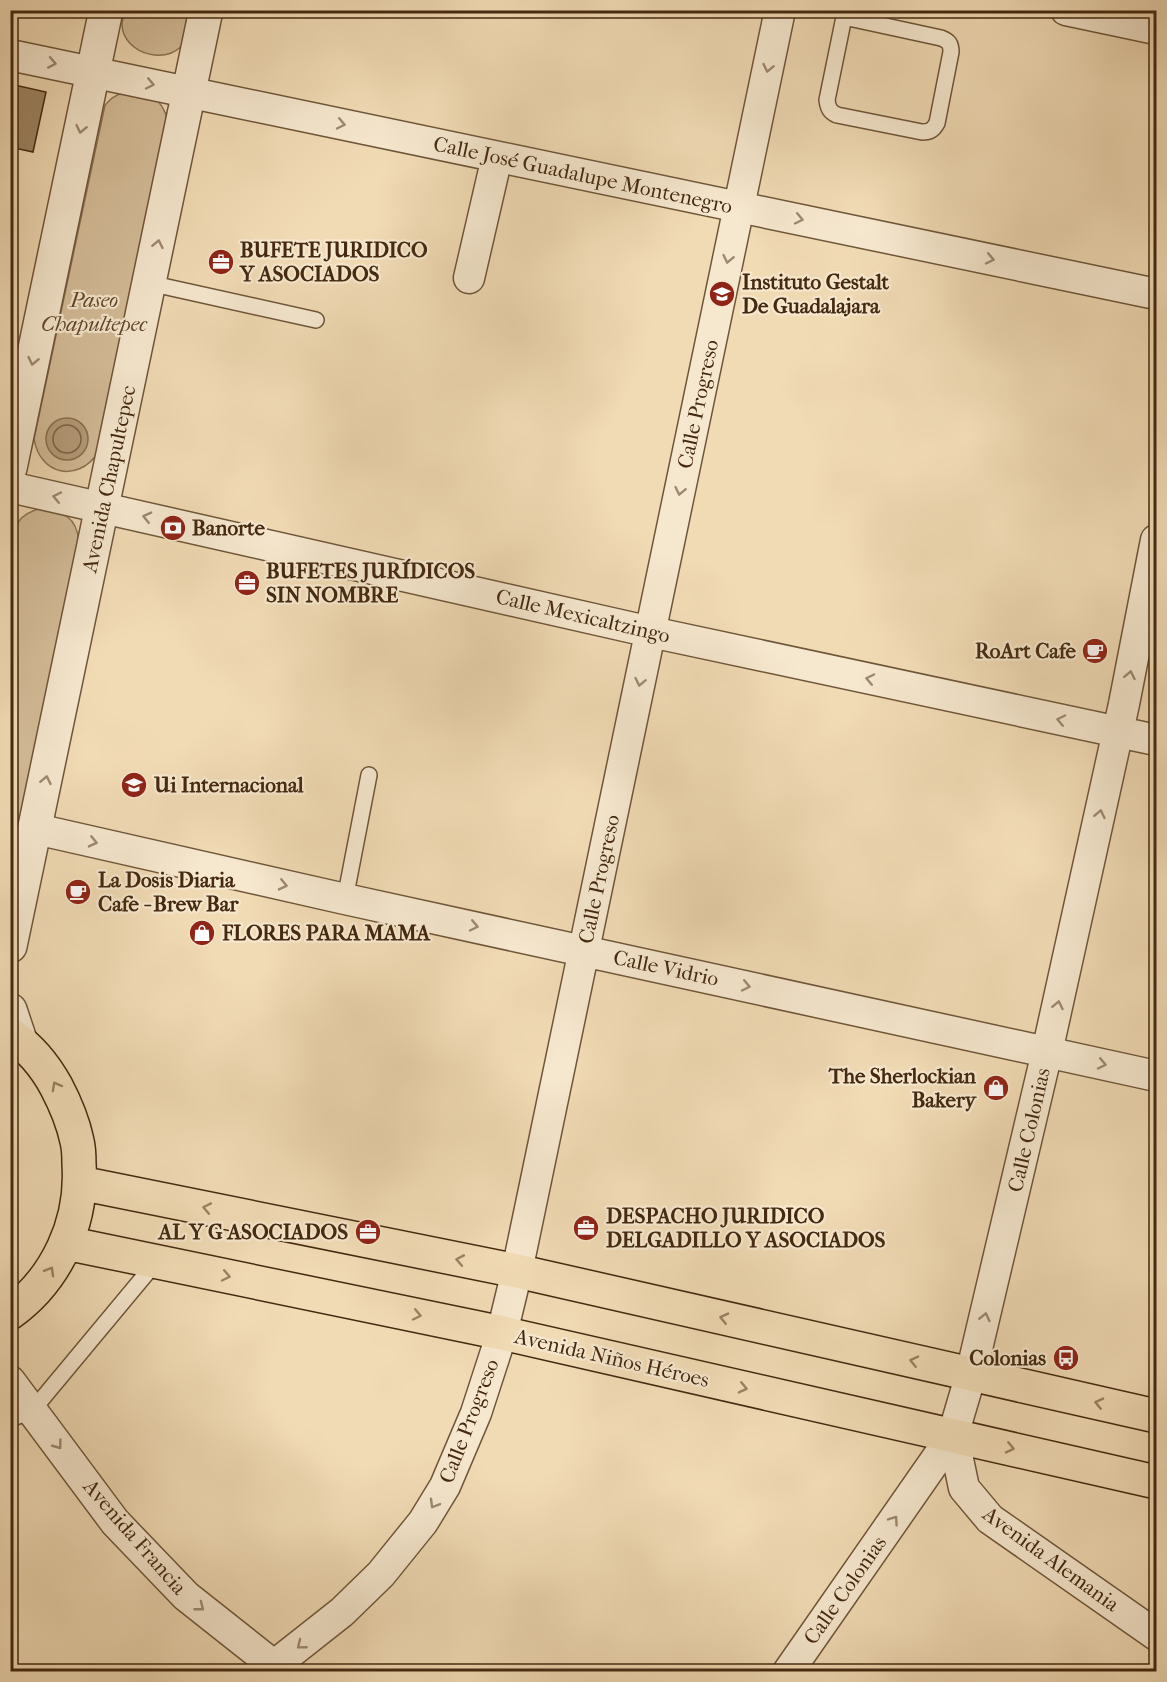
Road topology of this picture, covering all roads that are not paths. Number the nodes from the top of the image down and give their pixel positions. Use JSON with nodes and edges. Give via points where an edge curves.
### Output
{"nodes":[{"id":1,"x":106,"y":10,"type":"edge"},
{"id":2,"x":206,"y":10,"type":"edge"},
{"id":3,"x":780,"y":10,"type":"edge"},
{"id":4,"x":1066,"y":10,"type":"edge"},
{"id":5,"x":840,"y":14,"type":"edge"},
{"id":6,"x":1156,"y":28,"type":"edge"},
{"id":7,"x":10,"y":55,"type":"edge"},
{"id":8,"x":93,"y":71,"type":"junction"},
{"id":9,"x":189,"y":93,"type":"junction"},
{"id":10,"x":497,"y":156,"type":"junction"},
{"id":11,"x":739,"y":207,"type":"junction"},
{"id":12,"x":470,"y":278,"type":"dead end"},
{"id":13,"x":149,"y":283,"type":"junction"},
{"id":14,"x":1156,"y":294,"type":"edge"},
{"id":15,"x":316,"y":320,"type":"dead end"},
{"id":16,"x":10,"y":468,"type":"edge"},
{"id":17,"x":10,"y":487,"type":"edge"},
{"id":18,"x":103,"y":507,"type":"junction"},
{"id":19,"x":1156,"y":540,"type":"edge"},
{"id":20,"x":651,"y":632,"type":"junction"},
{"id":21,"x":1118,"y":732,"type":"junction"},
{"id":22,"x":1156,"y":740,"type":"edge"},
{"id":23,"x":369,"y":774,"type":"dead end"},
{"id":24,"x":36,"y":829,"type":"junction"},
{"id":25,"x":345,"y":899,"type":"junction"},
{"id":26,"x":13,"y":929,"type":"edge"},
{"id":27,"x":584,"y":950,"type":"junction"},
{"id":28,"x":14,"y":1028,"type":"edge"},
{"id":29,"x":1047,"y":1052,"type":"junction"},
{"id":30,"x":1156,"y":1076,"type":"edge"},
{"id":31,"x":80,"y":1183,"type":"junction"},
{"id":32,"x":66,"y":1244,"type":"junction"},
{"id":33,"x":156,"y":1262,"type":"junction"},
{"id":34,"x":517,"y":1271,"type":"junction"},
{"id":35,"x":10,"y":1313,"type":"edge"},
{"id":36,"x":502,"y":1333,"type":"junction"},
{"id":37,"x":971,"y":1374,"type":"junction"},
{"id":38,"x":10,"y":1382,"type":"edge"},
{"id":39,"x":21,"y":1415,"type":"edge"},
{"id":40,"x":1156,"y":1416,"type":"edge"},
{"id":41,"x":953,"y":1436,"type":"junction"},
{"id":42,"x":1156,"y":1482,"type":"edge"},
{"id":43,"x":1156,"y":1635,"type":"edge"},
{"id":44,"x":274,"y":1670,"type":"edge"},
{"id":45,"x":788,"y":1671,"type":"edge"}],
"edges":[{"from":1,"to":8,"type":"street"},
{"from":2,"to":9,"type":"street","name":"Avenida Chapultepec"},
{"from":3,"to":11,"type":"street","name":"Calle Progreso","one_way":true},
{"from":4,"to":6,"type":"street"},
{"from":5,"to":5,"type":"lane","via":[[827,100],[831,112],[929,132],[937,123],[951,52],[948,40]]},
{"from":7,"to":8,"type":"street","name":"Calle José Guadalupe Montenegro","one_way":true},
{"from":8,"to":9,"type":"street","name":"Calle José Guadalupe Montenegro","one_way":true},
{"from":8,"to":16,"type":"street","one_way":true},
{"from":9,"to":10,"type":"street","name":"Calle José Guadalupe Montenegro","one_way":true},
{"from":13,"to":9,"type":"street","name":"Avenida Chapultepec","one_way":true},
{"from":10,"to":11,"type":"street","name":"Calle José Guadalupe Montenegro"},
{"from":10,"to":12,"type":"street"},
{"from":11,"to":14,"type":"street","name":"Calle José Guadalupe Montenegro","one_way":true},
{"from":11,"to":20,"type":"street","name":"Calle Progreso","one_way":true},
{"from":13,"to":15,"type":"lane"},
{"from":13,"to":18,"type":"street","name":"Avenida Chapultepec"},
{"from":18,"to":17,"type":"street","name":"Calle Mexicaltzingo","one_way":true},
{"from":20,"to":18,"type":"street","name":"Calle Mexicaltzingo","one_way":true},
{"from":24,"to":18,"type":"street","name":"Avenida Chapultepec","one_way":true},
{"from":21,"to":19,"type":"street","name":"Calle Colonias","one_way":true},
{"from":21,"to":20,"type":"street","name":"Calle Mexicaltzingo","one_way":true},
{"from":20,"to":27,"type":"street","name":"Calle Progreso","one_way":true},
{"from":21,"to":22,"type":"street","name":"Calle Mexicaltzingo"},
{"from":29,"to":21,"type":"street","name":"Calle Colonias","one_way":true},
{"from":23,"to":25,"type":"lane"},
{"from":24,"to":25,"type":"street","name":"Calle Vidrio","one_way":true},
{"from":24,"to":26,"type":"street","name":"Avenida Chapultepec"},
{"from":25,"to":27,"type":"street","name":"Calle Vidrio","one_way":true},
{"from":27,"to":29,"type":"street","name":"Calle Vidrio","one_way":true},
{"from":27,"to":34,"type":"street","name":"Calle Progreso"},
{"from":31,"to":28,"type":"main road","one_way":true,"via":[[78,1143],[66,1104],[47,1070]]},
{"from":29,"to":30,"type":"street","name":"Calle Vidrio","one_way":true},
{"from":37,"to":29,"type":"street","name":"Calle Colonias","one_way":true},
{"from":31,"to":32,"type":"main road"},
{"from":34,"to":31,"type":"main road","one_way":true},
{"from":32,"to":33,"type":"main road","name":"Avenida Niños Héroes"},
{"from":35,"to":32,"type":"main road","one_way":true,"via":[[44,1281]]},
{"from":33,"to":36,"type":"main road","name":"Avenida Niños Héroes","one_way":true},
{"from":33,"to":39,"type":"lane"},
{"from":34,"to":36,"type":"street","name":"Calle Progreso"},
{"from":37,"to":34,"type":"main road","one_way":true},
{"from":36,"to":41,"type":"main road","name":"Avenida Niños Héroes","one_way":true},
{"from":36,"to":44,"type":"street","name":"Calle Progreso","one_way":true,"via":[[476,1413],[445,1486],[423,1522],[381,1574]]},
{"from":40,"to":37,"type":"main road","one_way":true},
{"from":37,"to":41,"type":"street","name":"Calle Colonias"},
{"from":38,"to":39,"type":"street","name":"Avenida Francia"},
{"from":39,"to":44,"type":"street","name":"Avenida Francia","one_way":true,"via":[[170,1580]]},
{"from":41,"to":42,"type":"main road","name":"Avenida Niños Héroes","one_way":true},
{"from":41,"to":43,"type":"street","name":"Avenida Alemania","via":[[964,1488],[990,1519]]},
{"from":45,"to":41,"type":"street","name":"Calle Colonias","one_way":true}]}
